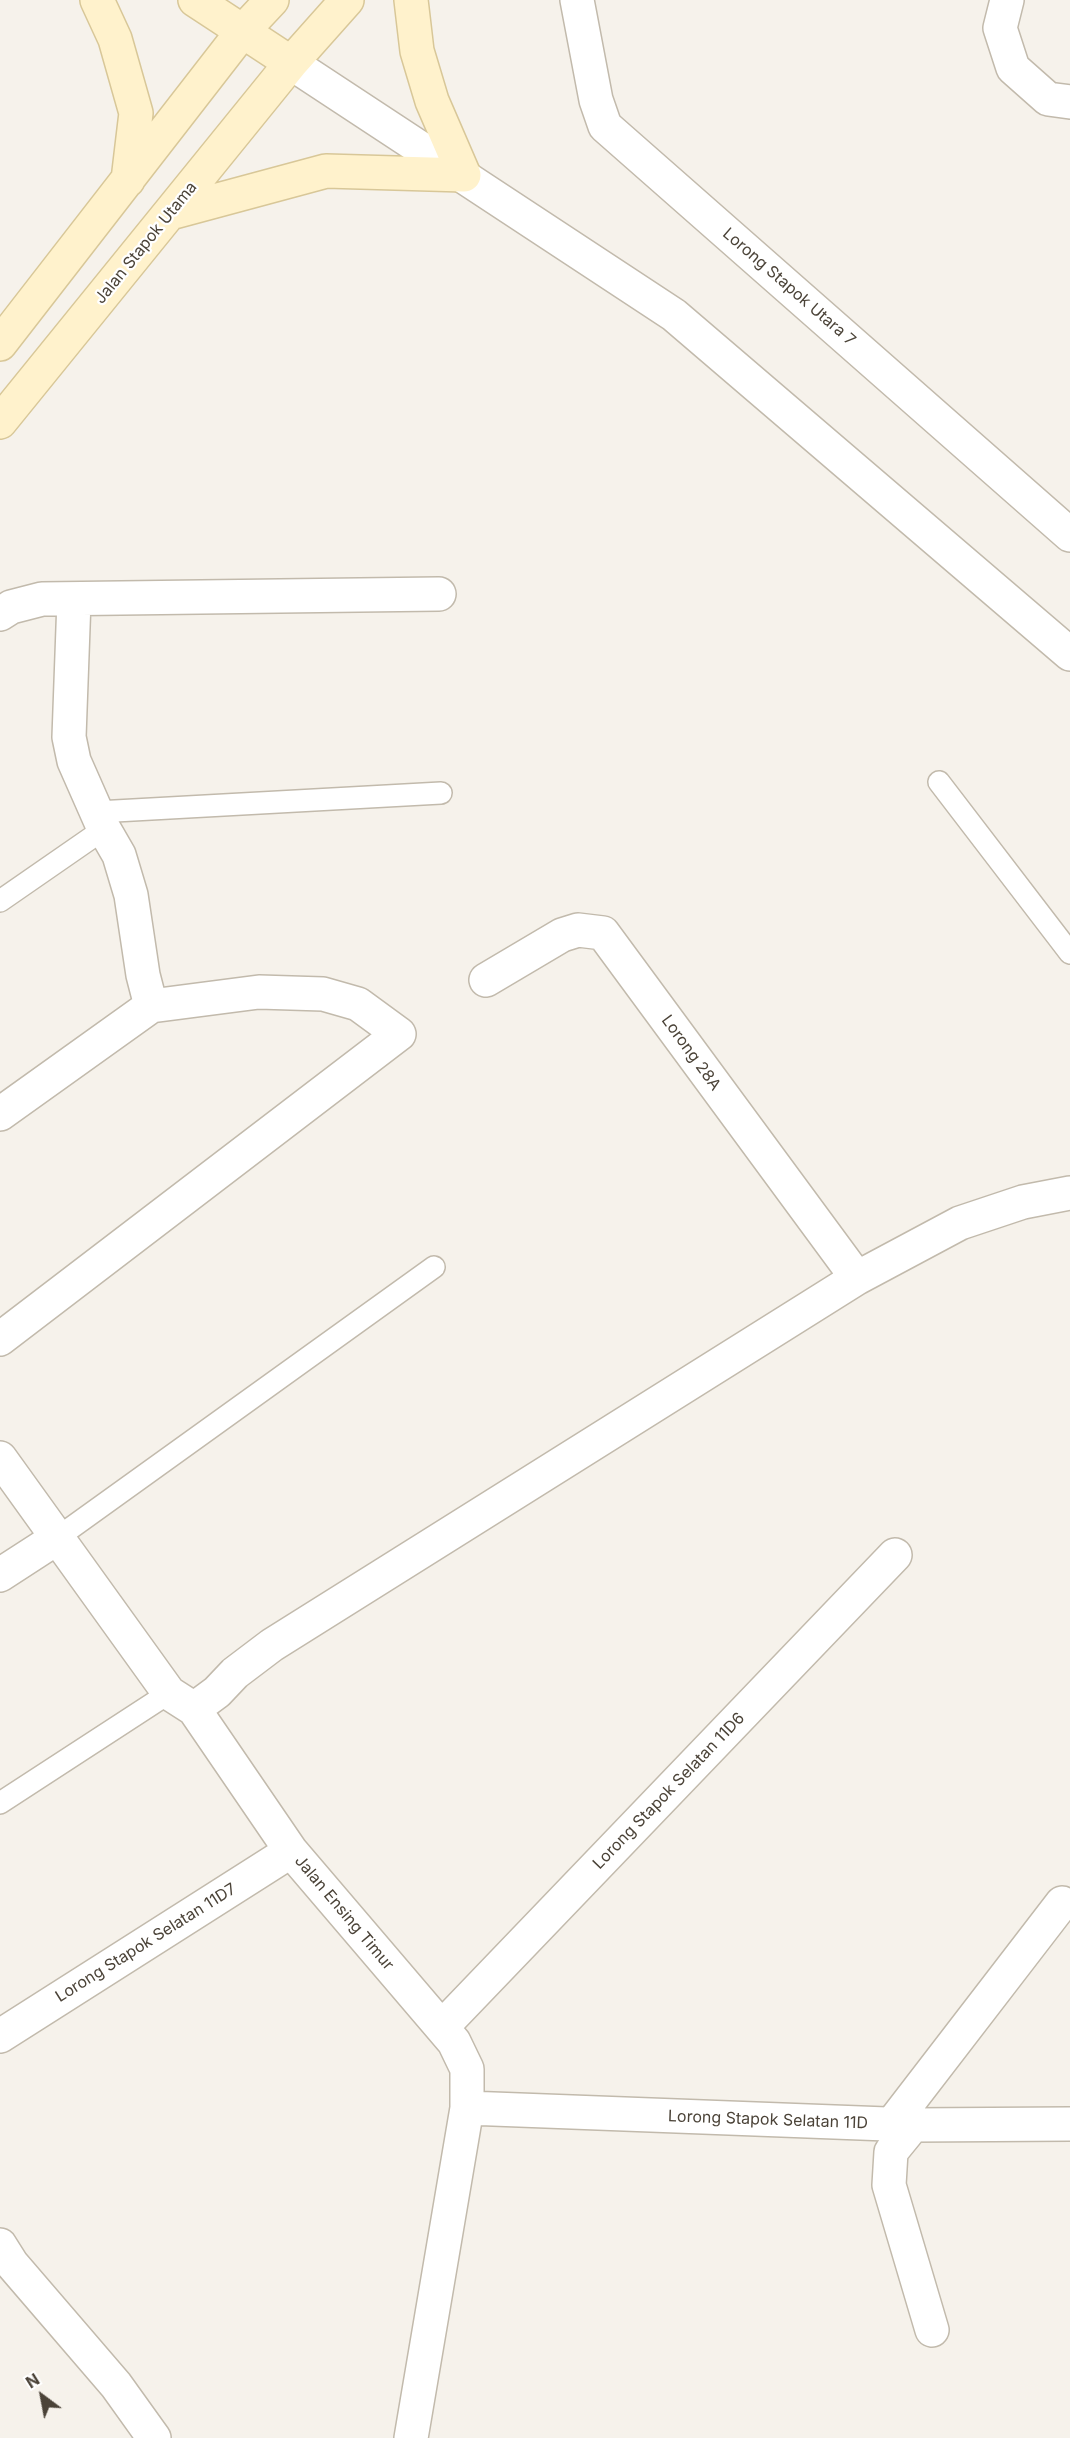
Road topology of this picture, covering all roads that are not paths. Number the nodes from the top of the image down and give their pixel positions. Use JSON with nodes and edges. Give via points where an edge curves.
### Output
{"nodes":[{"id":1,"x":97,"y":0,"type":"edge"},
{"id":2,"x":195,"y":0,"type":"edge"},
{"id":3,"x":272,"y":0,"type":"edge"},
{"id":4,"x":347,"y":0,"type":"edge"},
{"id":5,"x":411,"y":0,"type":"edge"},
{"id":6,"x":577,"y":0,"type":"edge"},
{"id":7,"x":1007,"y":0,"type":"edge"},
{"id":8,"x":242,"y":32,"type":"junction"},
{"id":9,"x":291,"y":63,"type":"junction"},
{"id":10,"x":1070,"y":102,"type":"edge"},
{"id":11,"x":464,"y":175,"type":"junction"},
{"id":12,"x":128,"y":182,"type":"junction"},
{"id":13,"x":170,"y":213,"type":"junction"},
{"id":14,"x":0,"y":344,"type":"edge"},
{"id":15,"x":0,"y":422,"type":"edge"},
{"id":16,"x":1070,"y":535,"type":"edge"},
{"id":17,"x":439,"y":594,"type":"dead end"},
{"id":18,"x":74,"y":600,"type":"junction"},
{"id":19,"x":0,"y":614,"type":"edge"},
{"id":20,"x":1070,"y":654,"type":"edge"},
{"id":21,"x":939,"y":782,"type":"dead end"},
{"id":22,"x":441,"y":793,"type":"dead end"},
{"id":23,"x":100,"y":820,"type":"junction"},
{"id":24,"x":0,"y":901,"type":"edge"},
{"id":25,"x":1070,"y":953,"type":"edge"},
{"id":26,"x":486,"y":980,"type":"dead end"},
{"id":27,"x":151,"y":1006,"type":"junction"},
{"id":28,"x":0,"y":1114,"type":"edge"},
{"id":29,"x":1070,"y":1193,"type":"edge"},
{"id":30,"x":434,"y":1267,"type":"dead end"},
{"id":31,"x":857,"y":1278,"type":"junction"},
{"id":32,"x":0,"y":1339,"type":"edge"},
{"id":33,"x":0,"y":1458,"type":"edge"},
{"id":34,"x":57,"y":1538,"type":"junction"},
{"id":35,"x":896,"y":1555,"type":"dead end"},
{"id":36,"x":0,"y":1575,"type":"edge"},
{"id":37,"x":182,"y":1701,"type":"junction"},
{"id":38,"x":0,"y":1803,"type":"edge"},
{"id":39,"x":291,"y":1851,"type":"junction"},
{"id":40,"x":1062,"y":1903,"type":"dead end"},
{"id":41,"x":442,"y":2027,"type":"junction"},
{"id":42,"x":0,"y":2036,"type":"edge"},
{"id":43,"x":467,"y":2108,"type":"junction"},
{"id":44,"x":1070,"y":2124,"type":"edge"},
{"id":45,"x":903,"y":2125,"type":"junction"},
{"id":46,"x":4,"y":2260,"type":"edge"},
{"id":47,"x":933,"y":2330,"type":"dead end"},
{"id":48,"x":154,"y":2438,"type":"edge"},
{"id":49,"x":411,"y":2438,"type":"edge"}],
"edges":[{"from":1,"to":12,"type":"main road","via":[[115,39],[136,113]]},
{"from":2,"to":8,"type":"main road"},
{"from":3,"to":8,"type":"main road"},
{"from":4,"to":9,"type":"main road","name":"Jalan Stapok Utama"},
{"from":5,"to":11,"type":"main road","via":[[417,51],[432,101]]},
{"from":6,"to":16,"type":"street","name":"Lorong Stapok Utara 7","via":[[596,100],[605,126]]},
{"from":7,"to":10,"type":"street","via":[[1000,28],[1013,68],[1048,99]]},
{"from":8,"to":9,"type":"main road"},
{"from":8,"to":12,"type":"main road"},
{"from":9,"to":11,"type":"street"},
{"from":9,"to":13,"type":"main road","name":"Jalan Stapok Utama"},
{"from":11,"to":13,"type":"main road","via":[[326,171]]},
{"from":11,"to":20,"type":"street","via":[[674,315]]},
{"from":12,"to":14,"type":"main road"},
{"from":13,"to":15,"type":"main road","name":"Jalan Stapok Utama"},
{"from":17,"to":18,"type":"street"},
{"from":18,"to":19,"type":"street","via":[[42,599]]},
{"from":18,"to":23,"type":"street","via":[[69,737],[74,761]]},
{"from":21,"to":25,"type":"lane"},
{"from":22,"to":23,"type":"lane"},
{"from":23,"to":24,"type":"lane"},
{"from":23,"to":27,"type":"street","via":[[119,855],[130,895]]},
{"from":26,"to":31,"type":"street","name":"Lorong 28A","via":[[562,935],[578,930],[603,933]]},
{"from":27,"to":28,"type":"street"},
{"from":27,"to":32,"type":"street","via":[[259,992],[323,994],[358,1004],[399,1034]]},
{"from":29,"to":31,"type":"street","via":[[1023,1202],[960,1223]]},
{"from":30,"to":34,"type":"lane"},
{"from":31,"to":37,"type":"street","via":[[272,1645],[217,1692]]},
{"from":33,"to":34,"type":"street","name":"Jalan Ensing Timur"},
{"from":34,"to":36,"type":"street"},
{"from":34,"to":37,"type":"street","name":"Jalan Ensing Timur"},
{"from":35,"to":41,"type":"street","name":"Lorong Stapok Selatan 11D6"},
{"from":37,"to":38,"type":"lane"},
{"from":37,"to":39,"type":"street","name":"Jalan Ensing Timur"},
{"from":39,"to":41,"type":"street","name":"Jalan Ensing Timur"},
{"from":39,"to":42,"type":"street","name":"Lorong Stapok Selatan 11D7"},
{"from":40,"to":45,"type":"street"},
{"from":41,"to":43,"type":"street","name":"Jalan Ensing Timur","via":[[466,2069]]},
{"from":43,"to":45,"type":"street","name":"Lorong Stapok Selatan 11D"},
{"from":43,"to":49,"type":"street","name":"Jalan Ensing Timur"},
{"from":44,"to":45,"type":"street","name":"Lorong Stapok Selatan 11D"},
{"from":45,"to":47,"type":"street","via":[[891,2152],[889,2185]]},
{"from":46,"to":48,"type":"street","via":[[116,2385]]}]}
